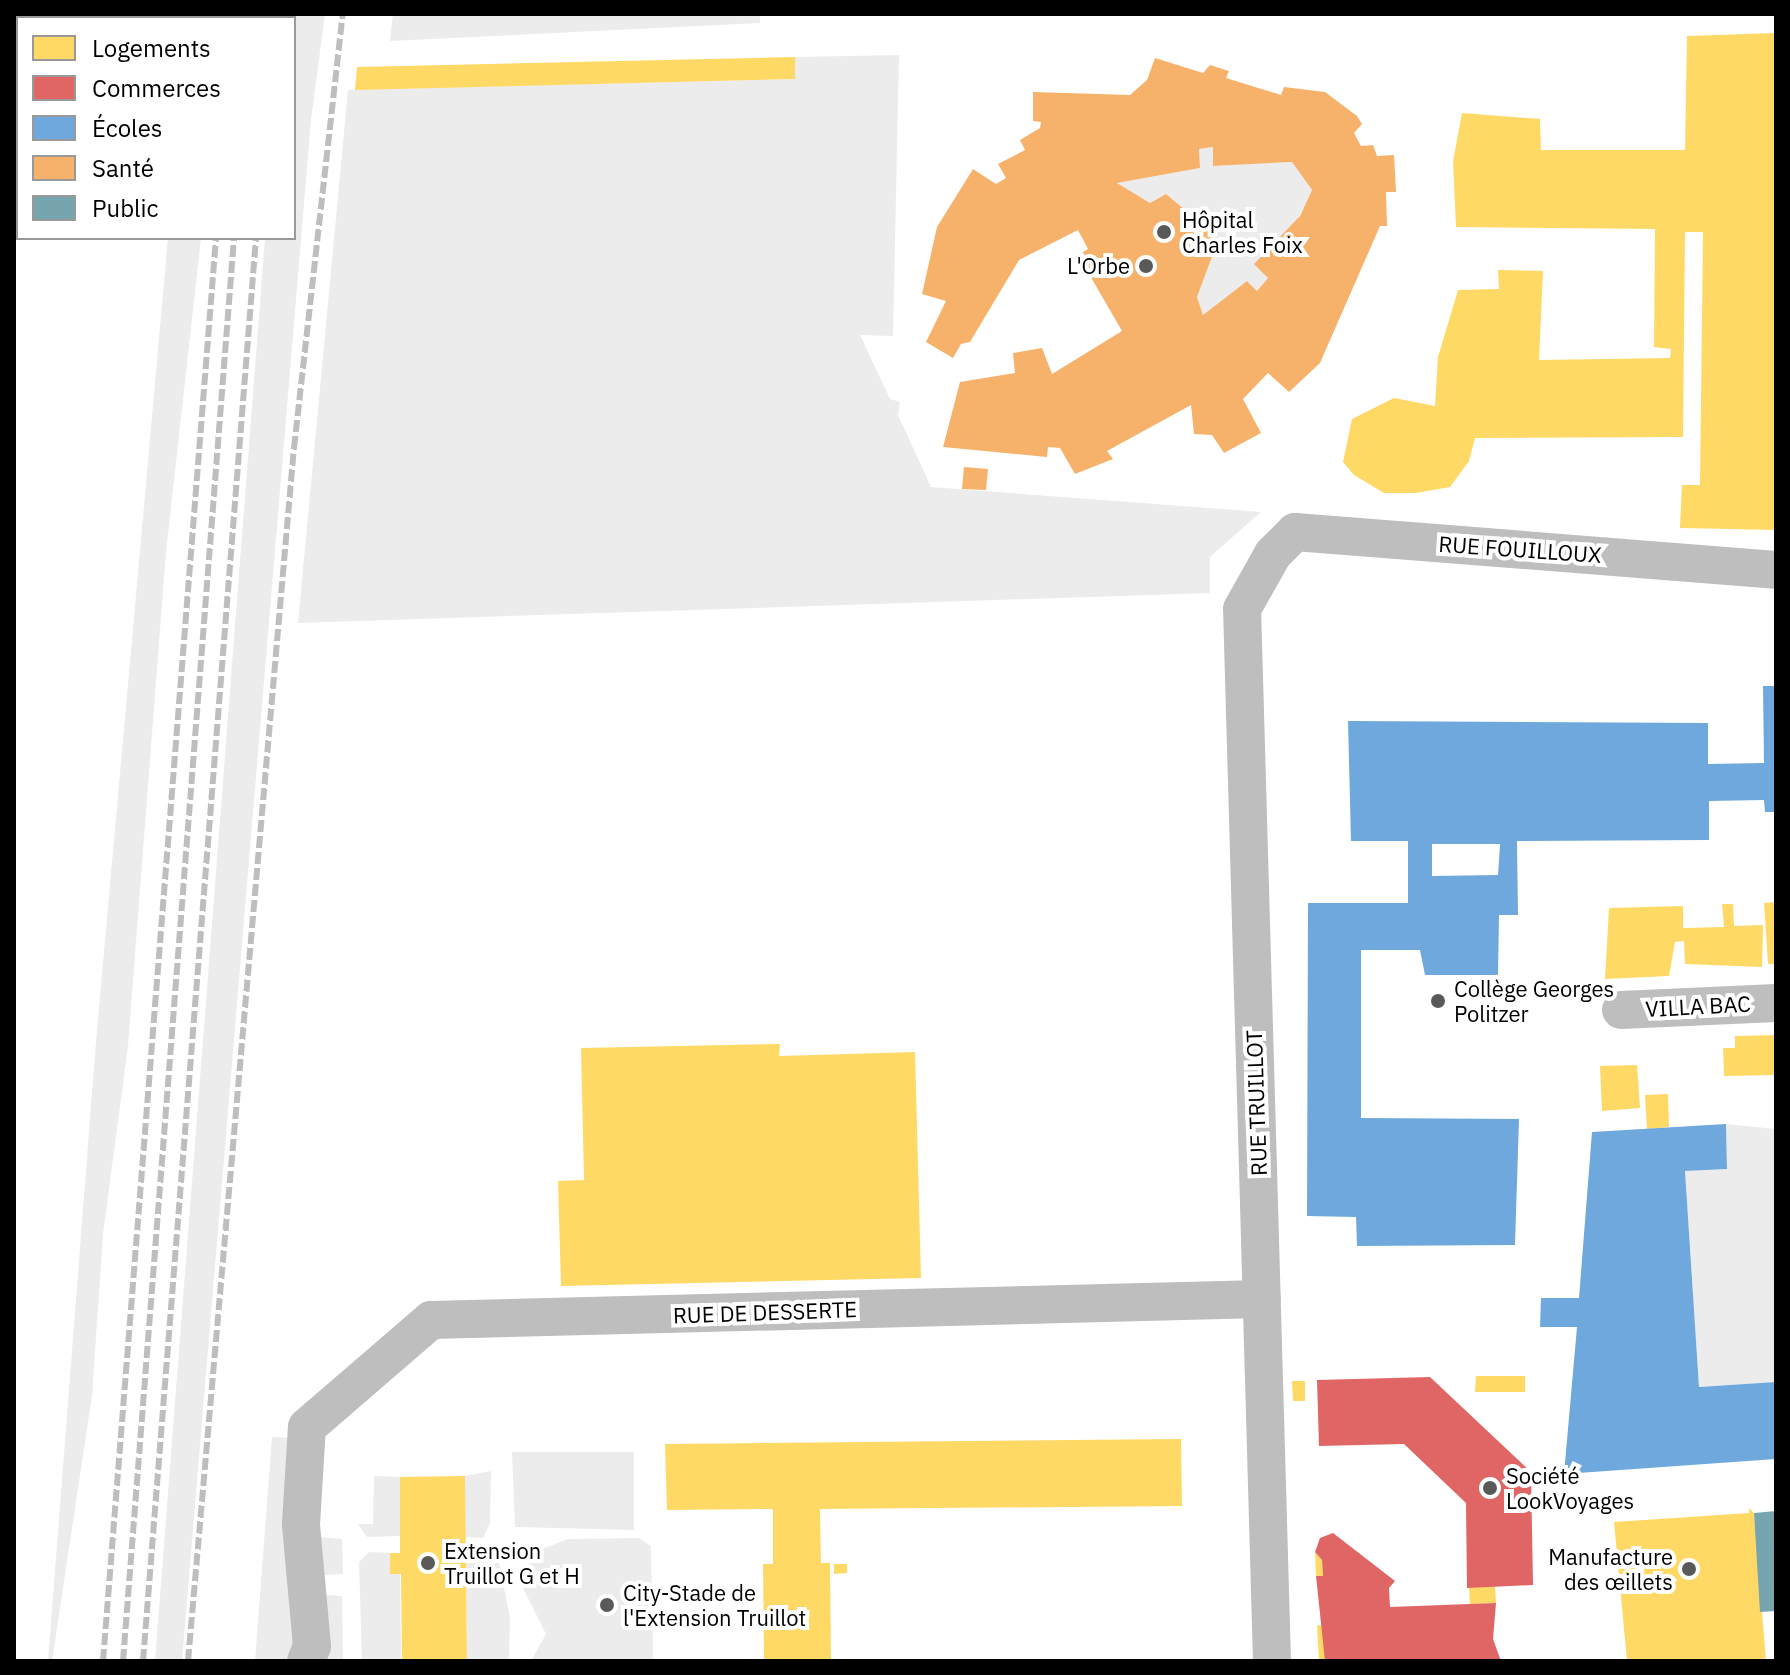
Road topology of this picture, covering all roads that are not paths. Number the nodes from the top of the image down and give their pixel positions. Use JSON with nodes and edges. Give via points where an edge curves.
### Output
{"nodes":[{"id":1,"x":1273,"y":554,"type":"joint"},
{"id":2,"x":1776,"y":570,"type":"edge"},
{"id":3,"x":1776,"y":1003,"type":"edge"},
{"id":4,"x":1621,"y":1010,"type":"dead end"},
{"id":5,"x":1262,"y":1299,"type":"junction"},
{"id":6,"x":306,"y":1661,"type":"edge"},
{"id":7,"x":1272,"y":1661,"type":"edge"}],
"edges":[{"from":1,"to":2,"type":"street","name":"RUE FOUILLOUX","via":[[1295,532]]},
{"from":1,"to":5,"type":"street","name":"RUE TRUILLOT","via":[[1242,609]]},
{"from":3,"to":4,"type":"street","name":"VILLA BAC"},
{"from":5,"to":6,"type":"street","name":"RUE DE DESSERTE","via":[[431,1320],[307,1427],[301,1524],[312,1646]]},
{"from":5,"to":7,"type":"street","name":"RUE TRUILLOT"}]}
